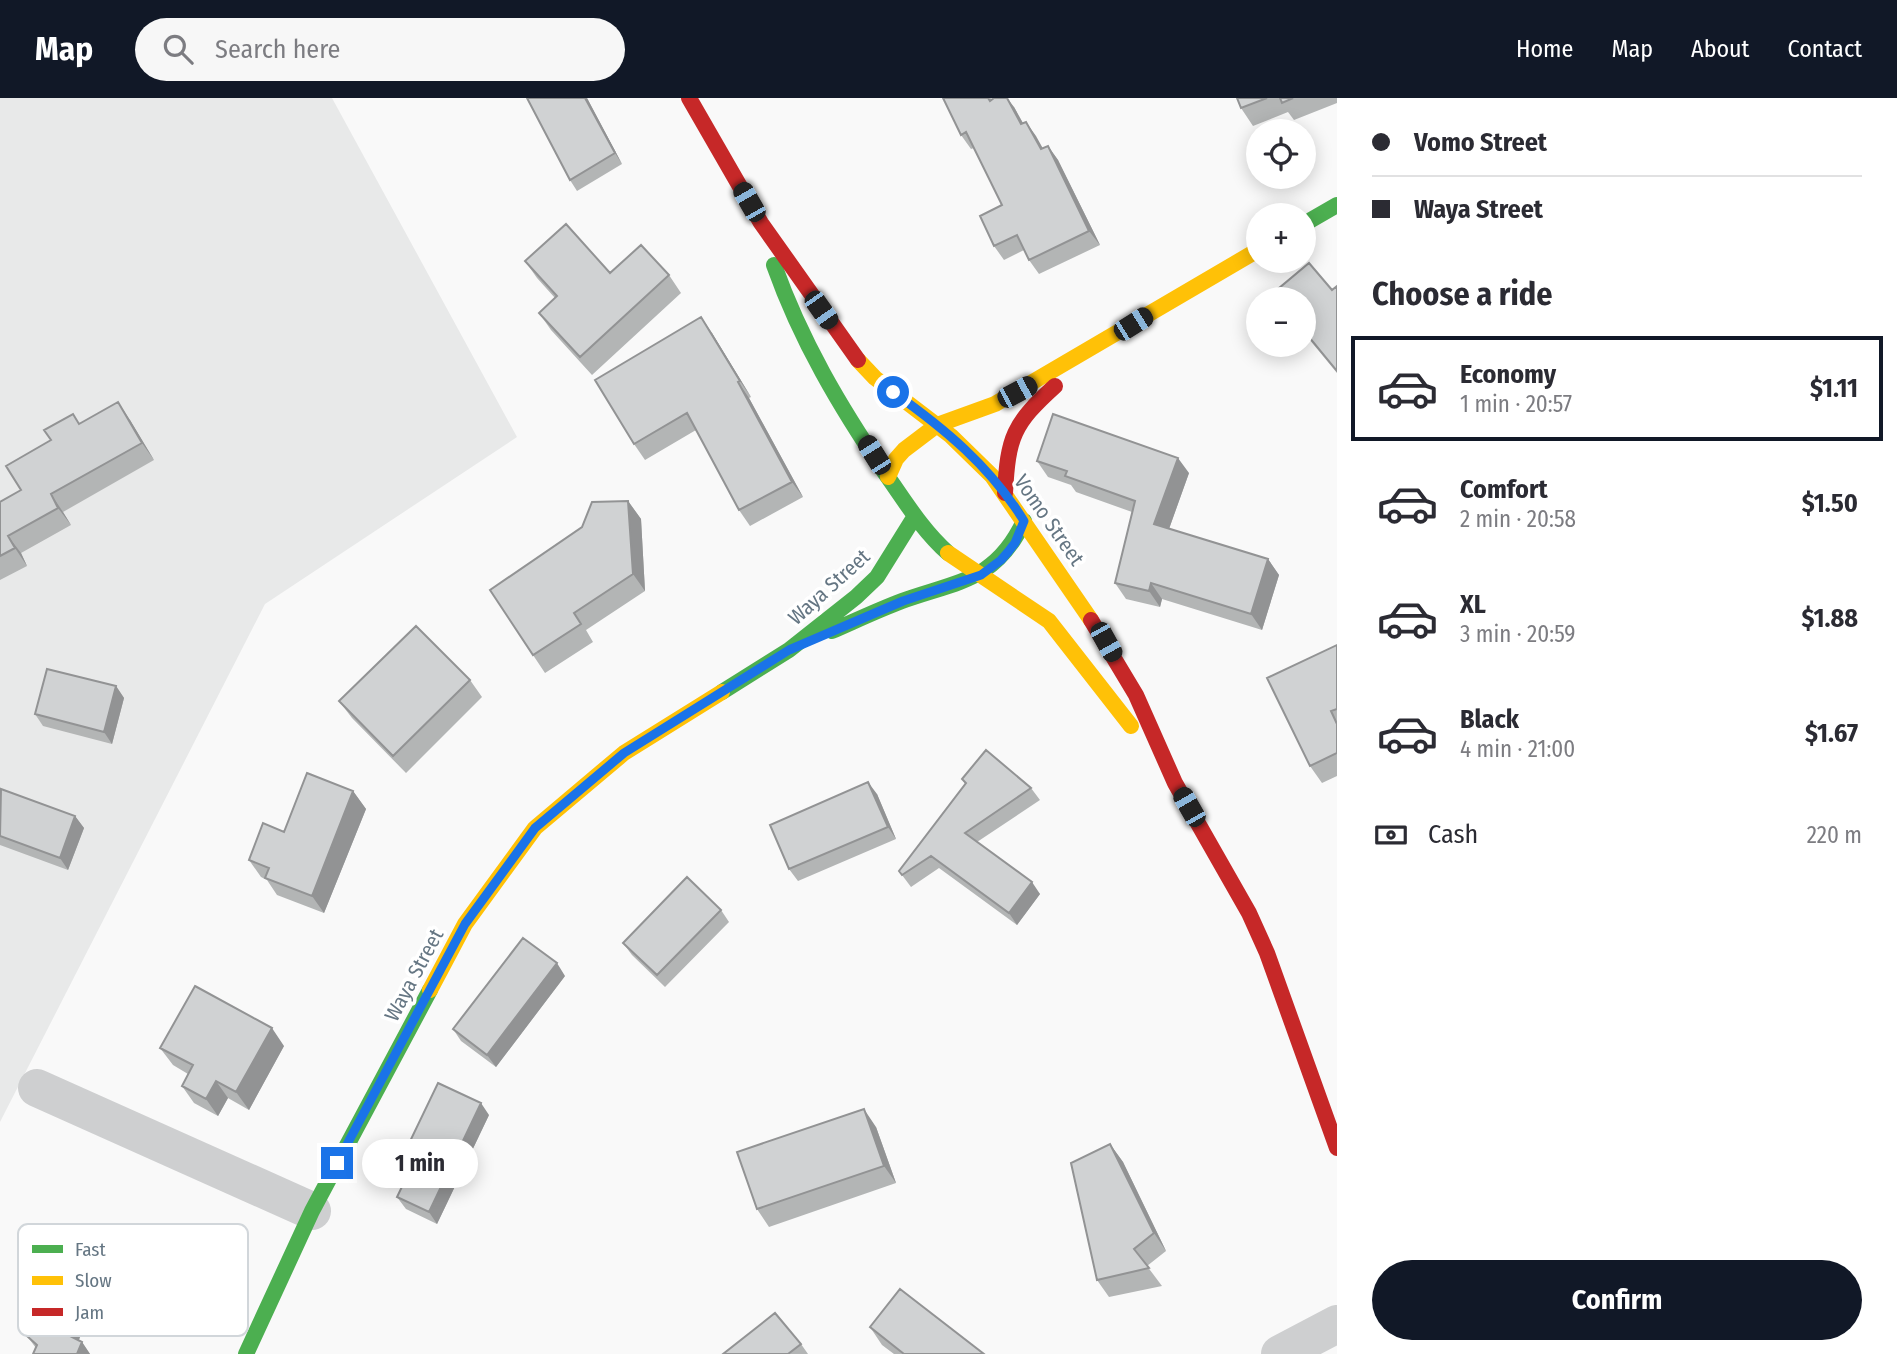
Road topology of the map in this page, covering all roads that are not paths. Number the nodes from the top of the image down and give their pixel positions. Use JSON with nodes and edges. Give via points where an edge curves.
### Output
{"nodes":[{"id":1,"x":689,"y":98,"type":"edge"},
{"id":2,"x":1337,"y":205,"type":"edge"},
{"id":3,"x":1316,"y":217,"type":"edge"},
{"id":4,"x":761,"y":223,"type":"junction"},
{"id":5,"x":1246,"y":257,"type":"edge"},
{"id":6,"x":1110,"y":339,"type":"junction"},
{"id":7,"x":937,"y":425,"type":"junction"},
{"id":8,"x":888,"y":477,"type":"junction"},
{"id":9,"x":1005,"y":493,"type":"junction"},
{"id":10,"x":915,"y":516,"type":"junction"},
{"id":11,"x":1024,"y":521,"type":"junction"},
{"id":12,"x":981,"y":575,"type":"junction"},
{"id":13,"x":789,"y":650,"type":"junction"},
{"id":14,"x":1175,"y":783,"type":"junction"},
{"id":15,"x":37,"y":1088,"type":"dead end"},
{"id":16,"x":1337,"y":1148,"type":"edge"},
{"id":17,"x":312,"y":1211,"type":"junction"},
{"id":18,"x":1337,"y":1324,"type":"edge"},
{"id":19,"x":246,"y":1354,"type":"edge"},
{"id":20,"x":1280,"y":1354,"type":"edge"}],
"edges":[{"from":1,"to":4,"type":"main road","name":"Vomo Street"},
{"from":2,"to":3,"type":"main road"},
{"from":4,"to":7,"type":"main road","name":"Vomo Street","via":[[852,354],[875,379]]},
{"from":4,"to":8,"type":"main road","name":"Vomo Street","via":[[783,294],[806,346]]},
{"from":5,"to":6,"type":"main road"},
{"from":6,"to":7,"type":"main road","via":[[995,404]]},
{"from":6,"to":9,"type":"main road","via":[[1019,419],[1011,433]]},
{"from":7,"to":8,"type":"main road","via":[[912,441]]},
{"from":7,"to":9,"type":"main road","name":"Vomo Street","via":[[974,456]]},
{"from":8,"to":10,"type":"main road","name":"Vomo Street"},
{"from":9,"to":11,"type":"main road","name":"Vomo Street"},
{"from":10,"to":12,"type":"main road","name":"Vomo Street","via":[[947,552]]},
{"from":10,"to":13,"type":"main road","name":"Waya Street","via":[[877,577]]},
{"from":11,"to":12,"type":"main road","via":[[1008,552]]},
{"from":11,"to":14,"type":"main road","name":"Vomo Street","via":[[1106,642],[1136,695]]},
{"from":12,"to":13,"type":"main road","name":"Waya Street","via":[[903,601]]},
{"from":12,"to":14,"type":"main road","name":"Vomo Street","via":[[1049,621]]},
{"from":13,"to":17,"type":"main road","name":"Waya Street","via":[[624,753],[535,828],[465,924]]},
{"from":14,"to":16,"type":"main road","name":"Vomo Street","via":[[1267,953]]},
{"from":15,"to":17,"type":"street"},
{"from":17,"to":19,"type":"main road","name":"Waya Street"},
{"from":18,"to":20,"type":"street"}]}
